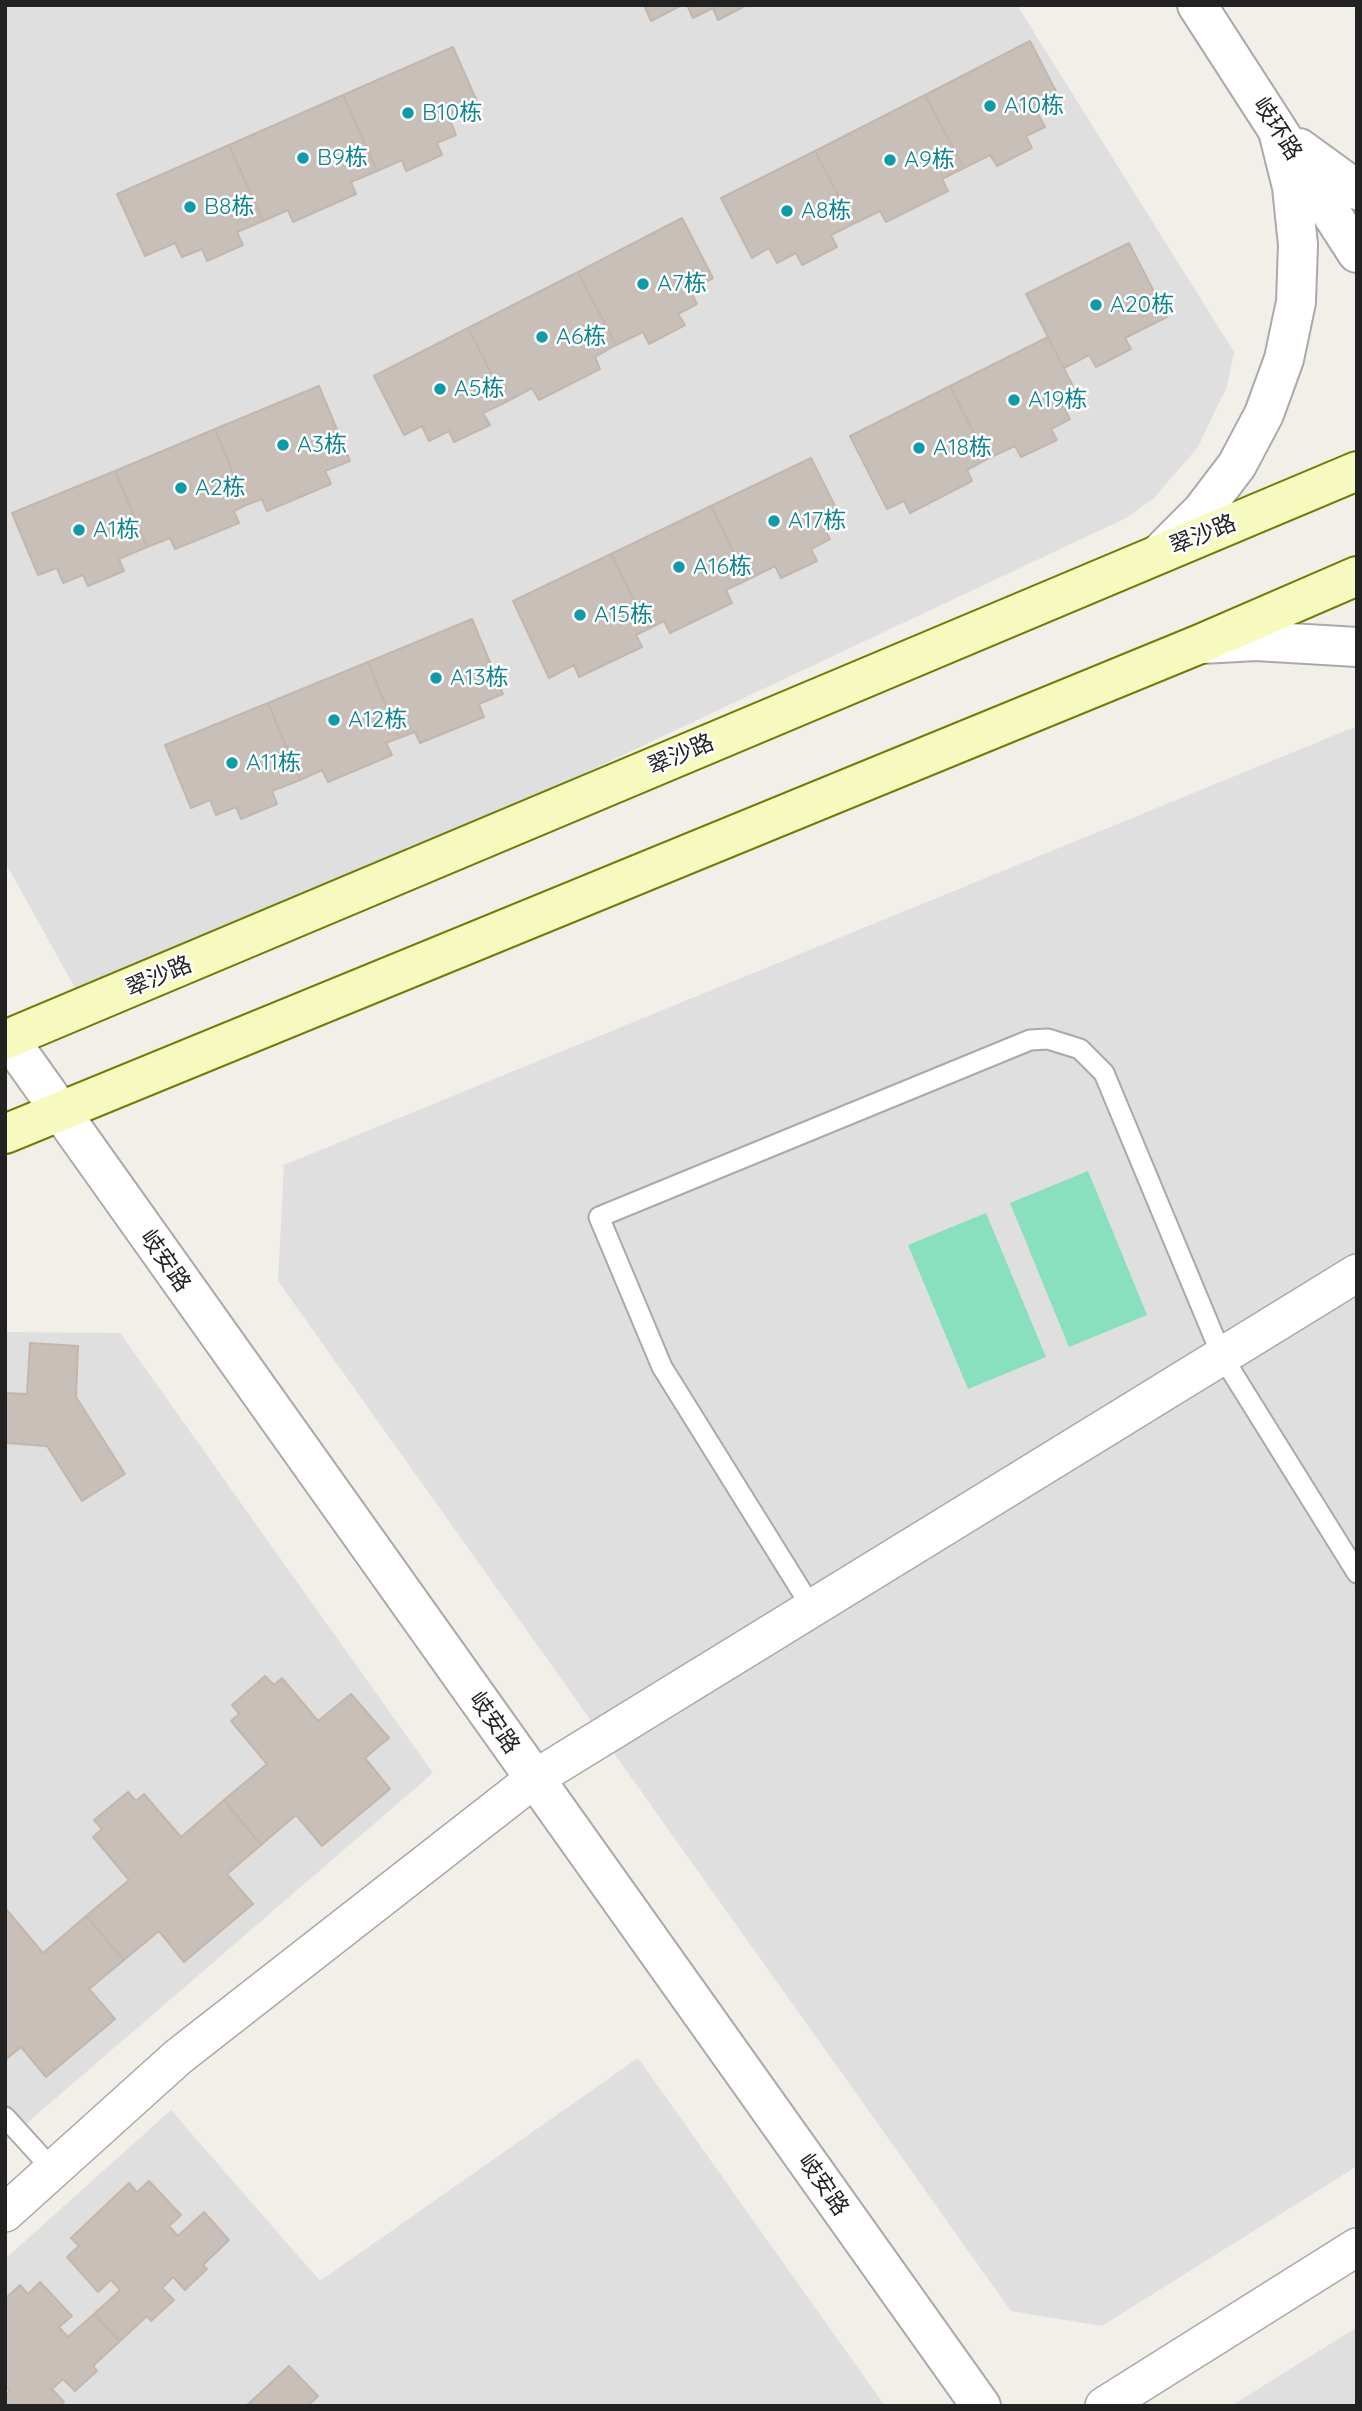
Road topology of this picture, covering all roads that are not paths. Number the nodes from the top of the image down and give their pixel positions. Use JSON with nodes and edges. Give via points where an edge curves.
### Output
{"nodes":[{"id":1,"x":1198,"y":5,"type":"edge"},
{"id":2,"x":1278,"y":131,"type":"junction"},
{"id":3,"x":1357,"y":190,"type":"edge"},
{"id":4,"x":1357,"y":253,"type":"edge"},
{"id":5,"x":1357,"y":471,"type":"edge"},
{"id":6,"x":1161,"y":552,"type":"junction"},
{"id":7,"x":1357,"y":576,"type":"edge"},
{"id":8,"x":1200,"y":644,"type":"junction"},
{"id":9,"x":1357,"y":647,"type":"edge"},
{"id":10,"x":7,"y":1037,"type":"edge"},
{"id":11,"x":59,"y":1111,"type":"junction"},
{"id":12,"x":5,"y":1134,"type":"edge"},
{"id":13,"x":1357,"y":1273,"type":"edge"},
{"id":14,"x":1222,"y":1356,"type":"junction"},
{"id":15,"x":1357,"y":1573,"type":"edge"},
{"id":16,"x":812,"y":1608,"type":"junction"},
{"id":17,"x":534,"y":1779,"type":"junction"},
{"id":18,"x":5,"y":2117,"type":"edge"},
{"id":19,"x":53,"y":2170,"type":"junction"},
{"id":20,"x":5,"y":2213,"type":"edge"},
{"id":21,"x":1357,"y":2247,"type":"edge"},
{"id":22,"x":981,"y":2406,"type":"edge"},
{"id":23,"x":1104,"y":2406,"type":"edge"}],
"edges":[{"from":1,"to":2,"type":"street","name":"岐环路"},
{"from":2,"to":3,"type":"street"},
{"from":2,"to":4,"type":"street","name":"岐环路"},
{"from":2,"to":6,"type":"street","via":[[1292,187],[1298,245],[1296,302],[1284,359],[1264,414],[1237,465],[1202,511]]},
{"from":5,"to":6,"type":"main road","name":"翠沙路"},
{"from":6,"to":10,"type":"main road","name":"翠沙路"},
{"from":7,"to":8,"type":"main road"},
{"from":8,"to":9,"type":"street","via":[[1256,641]]},
{"from":8,"to":11,"type":"main road"},
{"from":10,"to":11,"type":"street","name":"岐安路"},
{"from":11,"to":12,"type":"main road"},
{"from":11,"to":17,"type":"street","name":"岐安路"},
{"from":13,"to":14,"type":"street"},
{"from":14,"to":15,"type":"lane"},
{"from":14,"to":16,"type":"street"},
{"from":14,"to":16,"type":"lane","via":[[1104,1073],[1080,1049],[1064,1043],[1031,1040],[599,1217],[662,1367]]},
{"from":16,"to":17,"type":"street"},
{"from":17,"to":19,"type":"street","via":[[178,2057]]},
{"from":17,"to":22,"type":"street","name":"岐安路"},
{"from":18,"to":19,"type":"lane"},
{"from":19,"to":20,"type":"street"},
{"from":21,"to":23,"type":"street"}]}
